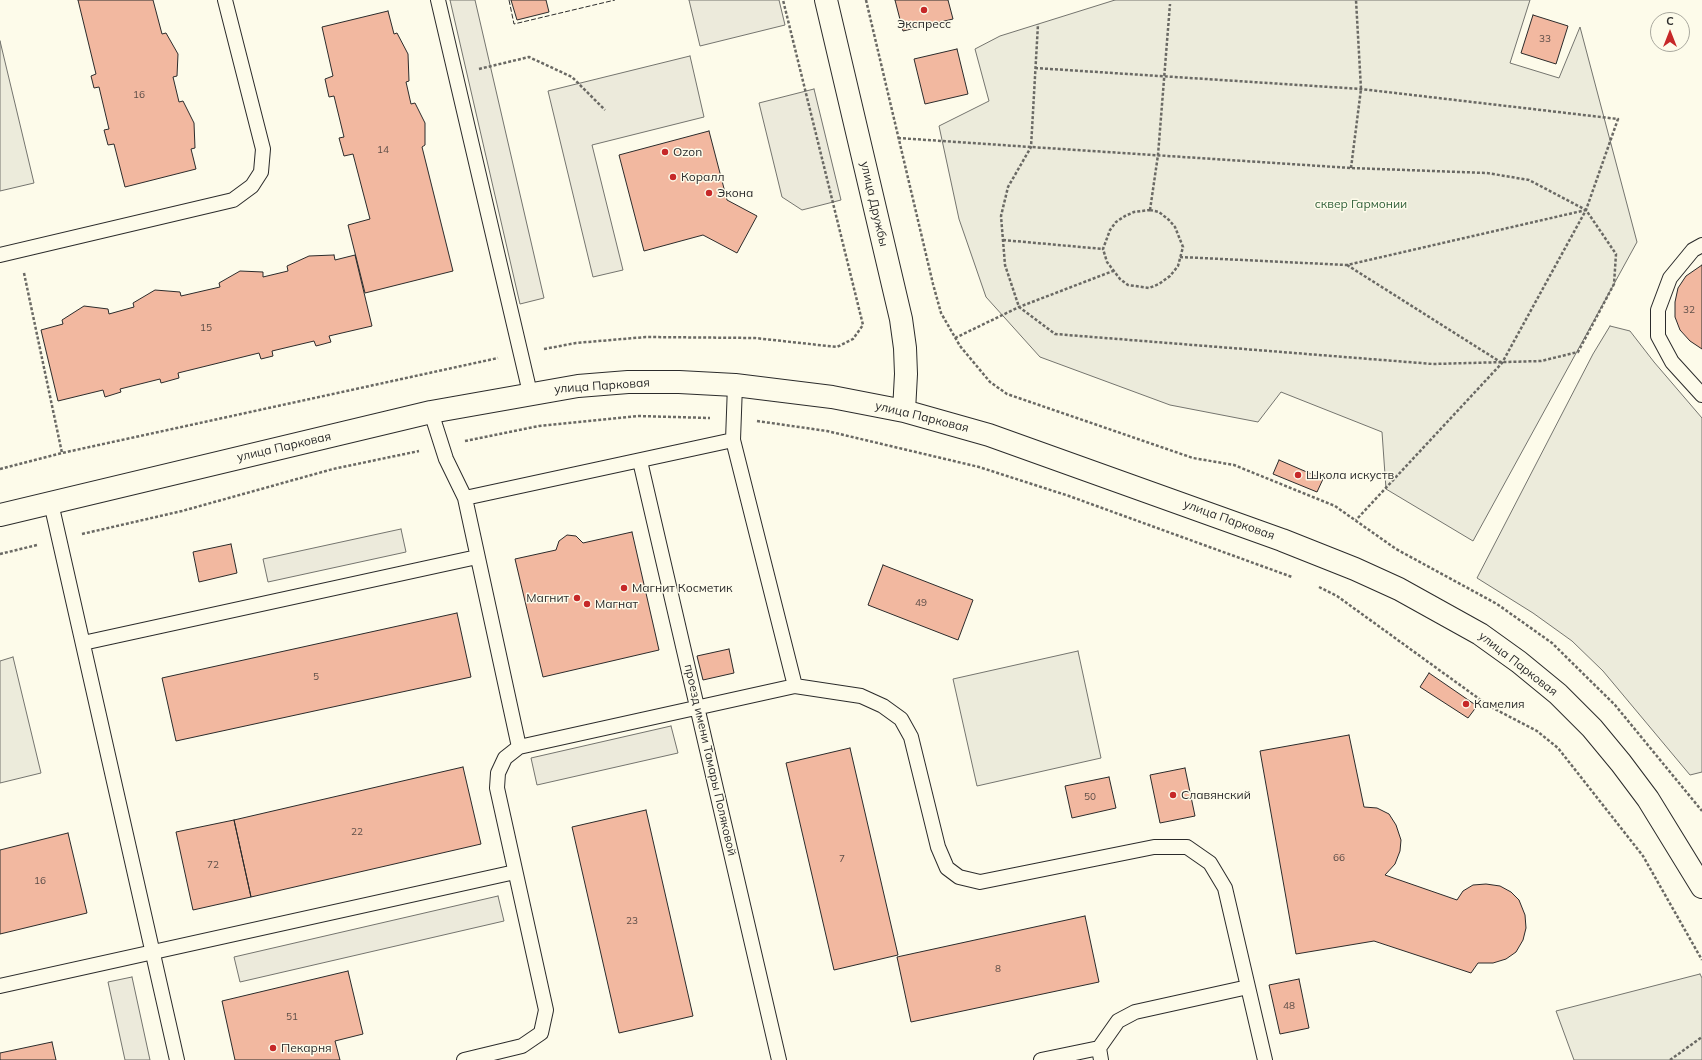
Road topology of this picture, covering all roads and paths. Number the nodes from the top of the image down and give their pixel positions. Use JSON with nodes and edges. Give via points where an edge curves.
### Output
{"nodes":[{"id":1,"x":225,"y":0,"type":"edge"},
{"id":2,"x":438,"y":0,"type":"edge"},
{"id":3,"x":783,"y":0,"type":"edge"},
{"id":4,"x":826,"y":0,"type":"edge"},
{"id":5,"x":866,"y":0,"type":"edge"},
{"id":6,"x":1356,"y":0,"type":"edge"},
{"id":7,"x":1170,"y":4,"type":"dead end"},
{"id":8,"x":1038,"y":24,"type":"dead end"},
{"id":9,"x":506,"y":63,"type":"dead end"},
{"id":10,"x":1036,"y":68,"type":"junction"},
{"id":11,"x":1361,"y":89,"type":"junction"},
{"id":12,"x":605,"y":110,"type":"dead end"},
{"id":13,"x":898,"y":138,"type":"junction"},
{"id":14,"x":1031,"y":147,"type":"junction"},
{"id":15,"x":1158,"y":155,"type":"junction"},
{"id":16,"x":1351,"y":168,"type":"junction"},
{"id":17,"x":1150,"y":210,"type":"junction"},
{"id":18,"x":1586,"y":210,"type":"junction"},
{"id":19,"x":1003,"y":240,"type":"junction"},
{"id":20,"x":1702,"y":245,"type":"edge"},
{"id":21,"x":1103,"y":249,"type":"junction"},
{"id":22,"x":20,"y":251,"type":"junction"},
{"id":23,"x":0,"y":255,"type":"edge"},
{"id":24,"x":1180,"y":257,"type":"junction"},
{"id":25,"x":1347,"y":265,"type":"junction"},
{"id":26,"x":1112,"y":271,"type":"junction"},
{"id":27,"x":1019,"y":307,"type":"junction"},
{"id":28,"x":863,"y":325,"type":"dead end"},
{"id":29,"x":955,"y":338,"type":"junction"},
{"id":30,"x":1502,"y":363,"type":"junction"},
{"id":31,"x":735,"y":385,"type":"junction"},
{"id":32,"x":530,"y":393,"type":"junction"},
{"id":33,"x":1007,"y":394,"type":"dead end"},
{"id":34,"x":1702,"y":395,"type":"edge"},
{"id":35,"x":904,"y":410,"type":"junction"},
{"id":36,"x":431,"y":412,"type":"junction"},
{"id":37,"x":734,"y":418,"type":"junction"},
{"id":38,"x":733,"y":440,"type":"junction"},
{"id":39,"x":441,"y":446,"type":"junction"},
{"id":40,"x":640,"y":461,"type":"junction"},
{"id":41,"x":0,"y":469,"type":"edge"},
{"id":42,"x":464,"y":498,"type":"junction"},
{"id":43,"x":51,"y":503,"type":"junction"},
{"id":44,"x":0,"y":515,"type":"edge"},
{"id":45,"x":1356,"y":520,"type":"dead end"},
{"id":46,"x":59,"y":540,"type":"junction"},
{"id":47,"x":0,"y":554,"type":"edge"},
{"id":48,"x":477,"y":557,"type":"junction"},
{"id":49,"x":1298,"y":579,"type":"dead end"},
{"id":50,"x":1313,"y":584,"type":"dead end"},
{"id":51,"x":82,"y":643,"type":"junction"},
{"id":52,"x":795,"y":686,"type":"junction"},
{"id":53,"x":698,"y":708,"type":"junction"},
{"id":54,"x":519,"y":747,"type":"junction"},
{"id":55,"x":515,"y":872,"type":"junction"},
{"id":56,"x":1702,"y":887,"type":"edge"},
{"id":57,"x":153,"y":951,"type":"junction"},
{"id":58,"x":1702,"y":960,"type":"edge"},
{"id":59,"x":0,"y":986,"type":"edge"},
{"id":60,"x":1248,"y":987,"type":"junction"},
{"id":61,"x":1702,"y":1037,"type":"edge"},
{"id":62,"x":1100,"y":1054,"type":"edge"},
{"id":63,"x":177,"y":1060,"type":"edge"},
{"id":64,"x":464,"y":1060,"type":"edge"},
{"id":65,"x":779,"y":1060,"type":"edge"},
{"id":66,"x":1041,"y":1060,"type":"edge"},
{"id":67,"x":1265,"y":1060,"type":"edge"},
{"id":68,"x":1670,"y":1060,"type":"edge"}],
"edges":[{"from":1,"to":22,"type":"lane","via":[[263,149],[261,172],[252,186],[233,200]]},
{"from":2,"to":32,"type":"lane"},
{"from":3,"to":28,"type":"path"},
{"from":4,"to":35,"type":"street","name":"улица Дружбы","via":[[901,320],[906,374]]},
{"from":5,"to":13,"type":"path"},
{"from":6,"to":11,"type":"path"},
{"from":7,"to":15,"type":"path"},
{"from":8,"to":10,"type":"path"},
{"from":9,"to":12,"type":"path","via":[[529,57],[572,77]]},
{"from":10,"to":11,"type":"path"},
{"from":10,"to":14,"type":"path"},
{"from":11,"to":16,"type":"path"},
{"from":11,"to":18,"type":"path","via":[[1618,119]]},
{"from":13,"to":14,"type":"path"},
{"from":13,"to":29,"type":"path","via":[[932,284],[941,312]]},
{"from":14,"to":15,"type":"path"},
{"from":14,"to":19,"type":"path","via":[[1008,187],[1001,216]]},
{"from":15,"to":16,"type":"path"},
{"from":15,"to":17,"type":"path"},
{"from":16,"to":18,"type":"path","via":[[1487,173],[1529,180]]},
{"from":17,"to":21,"type":"path","via":[[1134,212],[1116,222]]},
{"from":17,"to":24,"type":"path","via":[[1160,212],[1175,227],[1183,247]]},
{"from":18,"to":25,"type":"path"},
{"from":18,"to":30,"type":"path"},
{"from":18,"to":30,"type":"path","via":[[1616,254],[1614,284],[1578,352],[1541,361]]},
{"from":19,"to":21,"type":"path"},
{"from":19,"to":27,"type":"path","via":[[1005,265]]},
{"from":20,"to":34,"type":"lane","via":[[1693,250],[1670,278],[1658,310],[1658,336],[1672,362]]},
{"from":21,"to":26,"type":"path"},
{"from":22,"to":23,"type":"lane"},
{"from":22,"to":41,"type":"path","via":[[62,453]]},
{"from":24,"to":25,"type":"path"},
{"from":24,"to":26,"type":"path","via":[[1178,266],[1170,276],[1149,288],[1128,285]]},
{"from":25,"to":30,"type":"path"},
{"from":26,"to":27,"type":"path"},
{"from":27,"to":29,"type":"path"},
{"from":27,"to":30,"type":"path","via":[[1055,334],[1433,364]]},
{"from":29,"to":33,"type":"path","via":[[990,382]]},
{"from":30,"to":45,"type":"path"},
{"from":31,"to":32,"type":"street","name":"улица Парковая","via":[[628,382]]},
{"from":31,"to":35,"type":"street","name":"улица Парковая","via":[[832,397]]},
{"from":31,"to":37,"type":"lane"},
{"from":32,"to":36,"type":"street","name":"улица Парковая"},
{"from":35,"to":56,"type":"street","name":"улица Парковая","via":[[989,435],[1282,540],[1399,589],[1480,634],[1558,694],[1592,728],[1648,799]]},
{"from":36,"to":39,"type":"lane"},
{"from":36,"to":43,"type":"street","name":"улица Парковая"},
{"from":37,"to":38,"type":"lane"},
{"from":37,"to":39,"type":"path","via":[[638,416],[538,426]]},
{"from":37,"to":49,"type":"path","via":[[827,431],[979,467],[1069,496]]},
{"from":38,"to":40,"type":"lane"},
{"from":38,"to":52,"type":"lane"},
{"from":39,"to":42,"type":"lane"},
{"from":39,"to":46,"type":"path","via":[[333,469],[182,511]]},
{"from":40,"to":42,"type":"lane"},
{"from":40,"to":53,"type":"lane","name":"проезд имени Тамары Поляковой"},
{"from":42,"to":48,"type":"lane"},
{"from":43,"to":44,"type":"street","name":"улица Парковая"},
{"from":43,"to":46,"type":"lane"},
{"from":46,"to":47,"type":"path"},
{"from":46,"to":51,"type":"lane"},
{"from":48,"to":51,"type":"lane"},
{"from":48,"to":54,"type":"lane"},
{"from":50,"to":58,"type":"path","via":[[1337,596],[1489,706],[1537,731],[1558,748],[1642,856]]},
{"from":51,"to":57,"type":"lane"},
{"from":52,"to":53,"type":"lane"},
{"from":52,"to":60,"type":"lane","via":[[861,696],[883,706],[901,719],[911,737],[938,847],[947,868],[959,877],[980,882],[1154,847],[1187,847],[1210,863],[1225,888]]},
{"from":53,"to":54,"type":"lane"},
{"from":53,"to":65,"type":"lane","name":"проезд имени Тамары Поляковой"},
{"from":54,"to":55,"type":"lane","via":[[505,758],[498,773],[497,788]]},
{"from":55,"to":57,"type":"lane"},
{"from":55,"to":64,"type":"lane","via":[[546,1010],[541,1033],[522,1046]]},
{"from":57,"to":59,"type":"lane"},
{"from":57,"to":63,"type":"lane"},
{"from":60,"to":62,"type":"lane","via":[[1135,1012],[1118,1021]]},
{"from":60,"to":67,"type":"lane"},
{"from":61,"to":68,"type":"path"},
{"from":62,"to":66,"type":"lane"}]}
